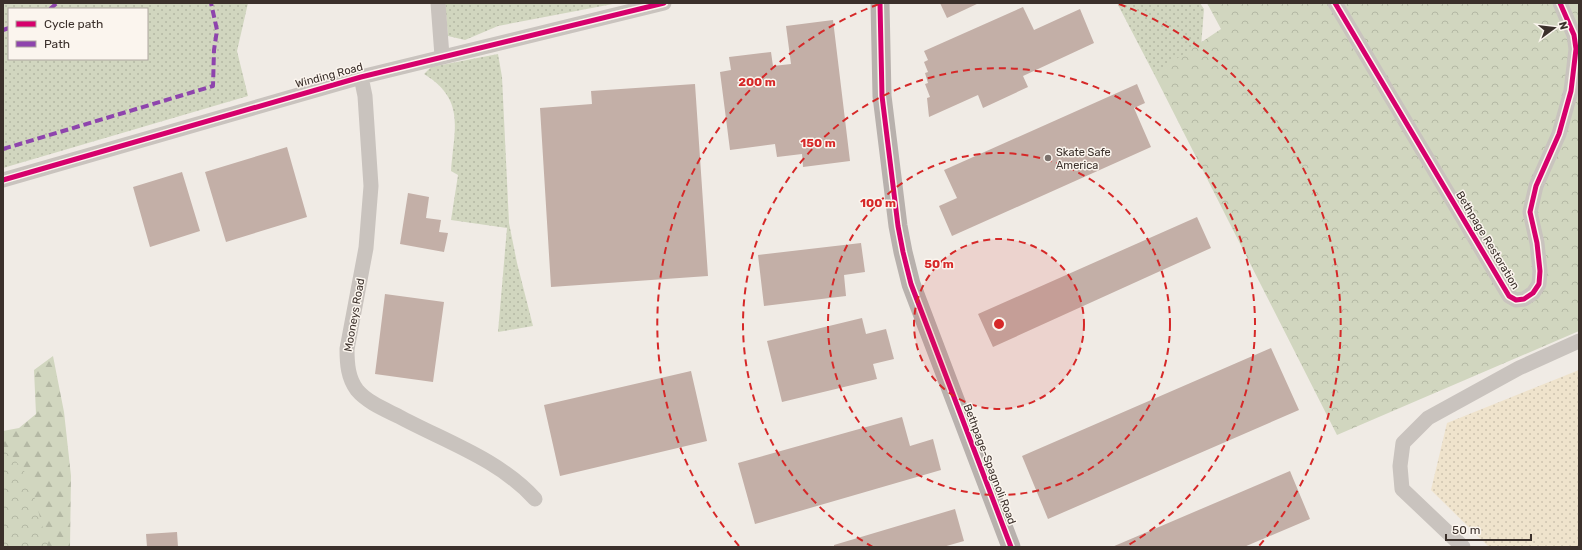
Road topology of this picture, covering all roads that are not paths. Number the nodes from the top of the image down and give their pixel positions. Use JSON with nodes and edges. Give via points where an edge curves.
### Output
{"nodes":[{"id":1,"x":438,"y":3,"type":"edge"},
{"id":2,"x":664,"y":3,"type":"edge"},
{"id":3,"x":880,"y":3,"type":"edge"},
{"id":4,"x":1335,"y":3,"type":"edge"},
{"id":5,"x":1560,"y":3,"type":"edge"},
{"id":6,"x":1577,"y":35,"type":"edge"},
{"id":7,"x":442,"y":56,"type":"junction"},
{"id":8,"x":361,"y":77,"type":"junction"},
{"id":9,"x":3,"y":180,"type":"edge"},
{"id":10,"x":1579,"y":341,"type":"edge"},
{"id":11,"x":535,"y":499,"type":"dead end"},
{"id":12,"x":1011,"y":547,"type":"edge"},
{"id":13,"x":1463,"y":547,"type":"edge"}],
"edges":[{"from":1,"to":7,"type":"street"},
{"from":2,"to":7,"type":"street","name":"Winding Road"},
{"from":3,"to":12,"type":"main road","name":"Bethpage-Spagnoli Road","via":[[882,96],[902,252],[911,284]]},
{"from":4,"to":6,"type":"street","name":"Bethpage Restoration","via":[[1509,296],[1516,300],[1524,299],[1533,293],[1539,284],[1537,243],[1530,212],[1536,186],[1559,134],[1571,91]]},
{"from":5,"to":6,"type":"street","name":"Bethpage Restoration"},
{"from":7,"to":8,"type":"street","name":"Winding Road"},
{"from":8,"to":9,"type":"street","name":"Winding Road"},
{"from":8,"to":11,"type":"street","name":"Mooneys Road","via":[[365,96],[371,186],[366,248],[347,349],[350,377],[357,390],[369,400],[428,433],[494,465]]},
{"from":10,"to":13,"type":"street","via":[[1519,368],[1428,418],[1403,443],[1400,466],[1402,489]]}]}
